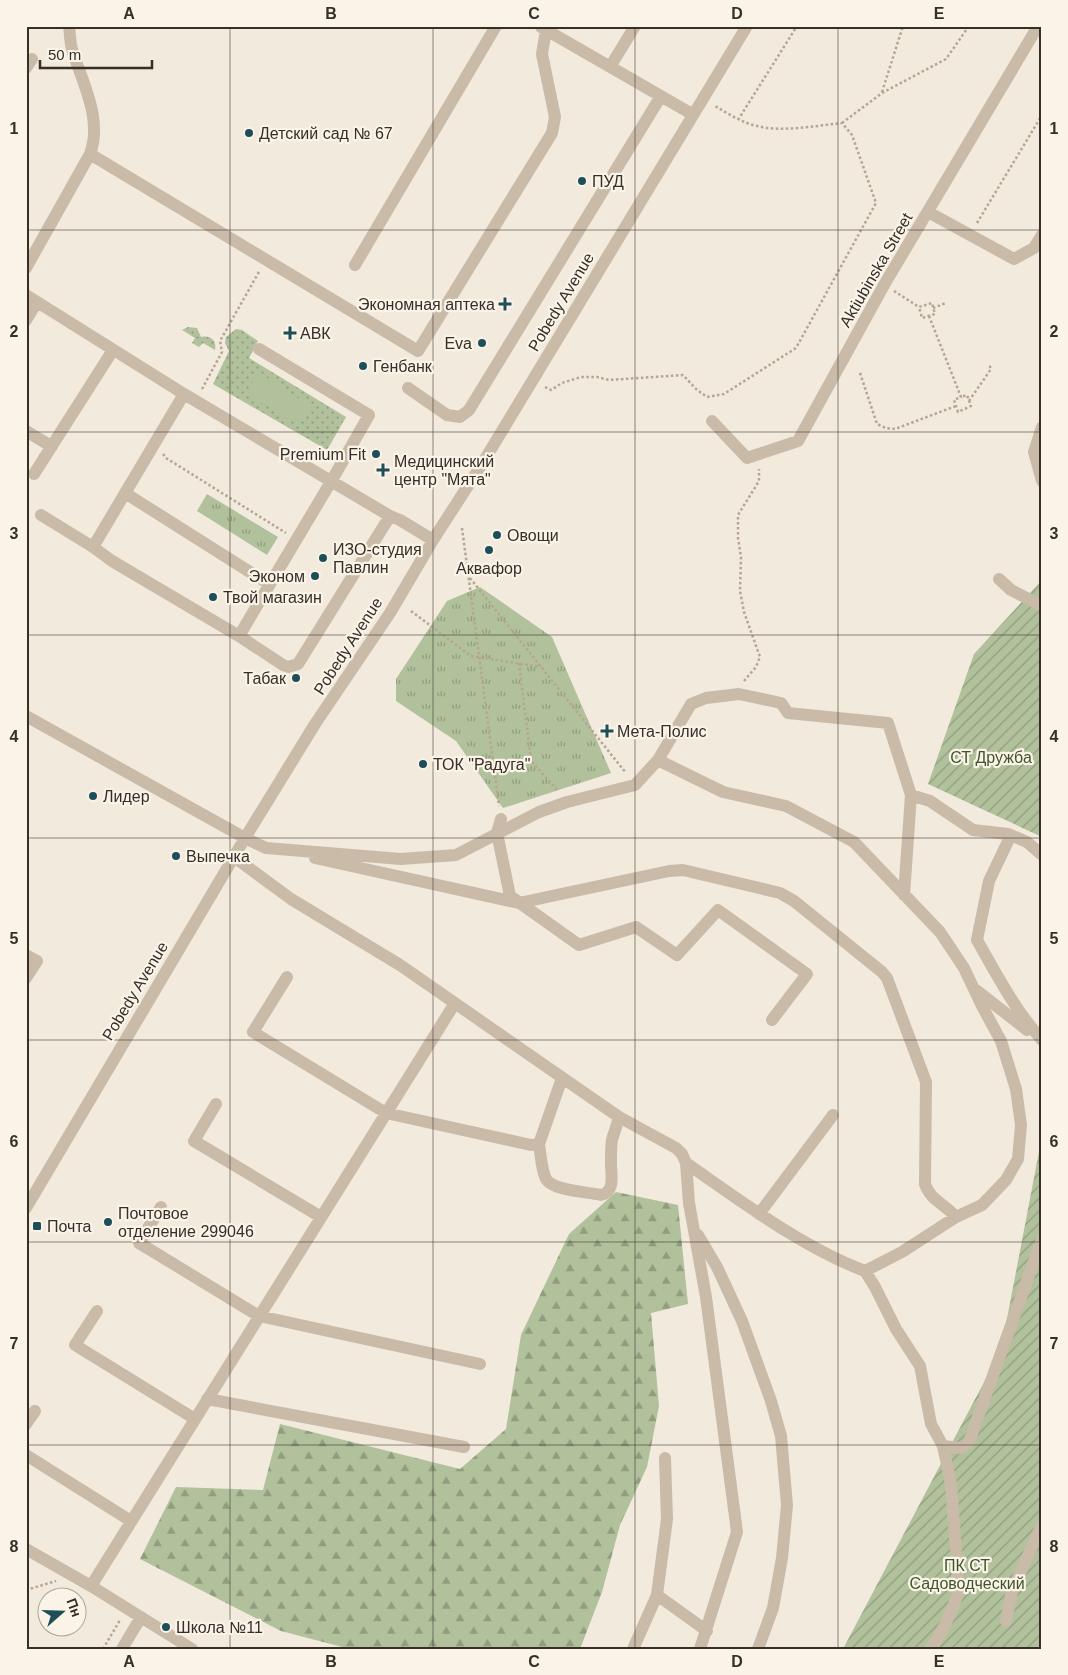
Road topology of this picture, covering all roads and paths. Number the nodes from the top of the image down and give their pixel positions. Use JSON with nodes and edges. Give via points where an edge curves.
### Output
{"nodes":[{"id":1,"x":69,"y":26,"type":"edge"},
{"id":2,"x":496,"y":26,"type":"edge"},
{"id":3,"x":635,"y":26,"type":"edge"},
{"id":4,"x":746,"y":26,"type":"edge"},
{"id":5,"x":797,"y":26,"type":"edge"},
{"id":6,"x":903,"y":26,"type":"edge"},
{"id":7,"x":969,"y":26,"type":"edge"},
{"id":8,"x":1038,"y":26,"type":"edge"},
{"id":9,"x":543,"y":28,"type":"edge"},
{"id":10,"x":610,"y":67,"type":"junction"},
{"id":11,"x":882,"y":93,"type":"junction"},
{"id":12,"x":661,"y":96,"type":"junction"},
{"id":13,"x":702,"y":98,"type":"junction"},
{"id":14,"x":692,"y":114,"type":"junction"},
{"id":15,"x":1042,"y":114,"type":"edge"},
{"id":16,"x":738,"y":120,"type":"junction"},
{"id":17,"x":842,"y":123,"type":"junction"},
{"id":18,"x":90,"y":154,"type":"junction"},
{"id":19,"x":928,"y":212,"type":"junction"},
{"id":20,"x":970,"y":235,"type":"junction"},
{"id":21,"x":1042,"y":235,"type":"edge"},
{"id":22,"x":1038,"y":250,"type":"edge"},
{"id":23,"x":266,"y":260,"type":"junction"},
{"id":24,"x":355,"y":266,"type":"dead end"},
{"id":25,"x":26,"y":268,"type":"edge"},
{"id":26,"x":884,"y":285,"type":"junction"},
{"id":27,"x":26,"y":295,"type":"edge"},
{"id":28,"x":38,"y":302,"type":"junction"},
{"id":29,"x":946,"y":303,"type":"dead end"},
{"id":30,"x":919,"y":307,"type":"junction"},
{"id":31,"x":933,"y":308,"type":"junction"},
{"id":32,"x":929,"y":316,"type":"junction"},
{"id":33,"x":26,"y":320,"type":"edge"},
{"id":34,"x":259,"y":349,"type":"dead end"},
{"id":35,"x":113,"y":350,"type":"junction"},
{"id":36,"x":989,"y":364,"type":"dead end"},
{"id":37,"x":860,"y":372,"type":"dead end"},
{"id":38,"x":408,"y":388,"type":"dead end"},
{"id":39,"x":545,"y":388,"type":"dead end"},
{"id":40,"x":184,"y":394,"type":"junction"},
{"id":41,"x":961,"y":397,"type":"junction"},
{"id":42,"x":196,"y":400,"type":"junction"},
{"id":43,"x":969,"y":401,"type":"junction"},
{"id":44,"x":956,"y":406,"type":"junction"},
{"id":45,"x":712,"y":421,"type":"dead end"},
{"id":46,"x":1042,"y":427,"type":"edge"},
{"id":47,"x":26,"y":431,"type":"edge"},
{"id":48,"x":51,"y":446,"type":"junction"},
{"id":49,"x":161,"y":448,"type":"dead end"},
{"id":50,"x":759,"y":455,"type":"junction"},
{"id":51,"x":34,"y":474,"type":"dead end"},
{"id":52,"x":332,"y":480,"type":"junction"},
{"id":53,"x":1042,"y":481,"type":"edge"},
{"id":54,"x":125,"y":493,"type":"junction"},
{"id":55,"x":41,"y":515,"type":"dead end"},
{"id":56,"x":390,"y":516,"type":"junction"},
{"id":57,"x":462,"y":528,"type":"dead end"},
{"id":58,"x":296,"y":539,"type":"junction"},
{"id":59,"x":433,"y":540,"type":"junction"},
{"id":60,"x":93,"y":547,"type":"junction"},
{"id":61,"x":469,"y":577,"type":"junction"},
{"id":62,"x":1000,"y":579,"type":"dead end"},
{"id":63,"x":269,"y":584,"type":"junction"},
{"id":64,"x":1042,"y":606,"type":"edge"},
{"id":65,"x":411,"y":611,"type":"dead end"},
{"id":66,"x":239,"y":636,"type":"junction"},
{"id":67,"x":479,"y":657,"type":"junction"},
{"id":68,"x":519,"y":663,"type":"junction"},
{"id":69,"x":541,"y":667,"type":"junction"},
{"id":70,"x":738,"y":684,"type":"dead end"},
{"id":71,"x":26,"y":716,"type":"edge"},
{"id":72,"x":658,"y":760,"type":"junction"},
{"id":73,"x":636,"y":785,"type":"junction"},
{"id":74,"x":911,"y":795,"type":"junction"},
{"id":75,"x":568,"y":802,"type":"junction"},
{"id":76,"x":501,"y":819,"type":"joint"},
{"id":77,"x":497,"y":832,"type":"junction"},
{"id":78,"x":1011,"y":835,"type":"junction"},
{"id":79,"x":245,"y":838,"type":"junction"},
{"id":80,"x":266,"y":848,"type":"junction"},
{"id":81,"x":1042,"y":855,"type":"edge"},
{"id":82,"x":234,"y":857,"type":"junction"},
{"id":83,"x":904,"y":895,"type":"junction"},
{"id":84,"x":519,"y":903,"type":"junction"},
{"id":85,"x":26,"y":955,"type":"edge"},
{"id":86,"x":287,"y":977,"type":"dead end"},
{"id":87,"x":26,"y":978,"type":"edge"},
{"id":88,"x":974,"y":989,"type":"junction"},
{"id":89,"x":455,"y":1003,"type":"junction"},
{"id":90,"x":772,"y":1020,"type":"dead end"},
{"id":91,"x":1042,"y":1042,"type":"edge"},
{"id":92,"x":562,"y":1078,"type":"junction"},
{"id":93,"x":216,"y":1104,"type":"dead end"},
{"id":94,"x":386,"y":1113,"type":"junction"},
{"id":95,"x":833,"y":1115,"type":"dead end"},
{"id":96,"x":619,"y":1118,"type":"junction"},
{"id":97,"x":540,"y":1144,"type":"junction"},
{"id":98,"x":686,"y":1164,"type":"junction"},
{"id":99,"x":161,"y":1207,"type":"dead end"},
{"id":100,"x":26,"y":1208,"type":"edge"},
{"id":101,"x":759,"y":1214,"type":"junction"},
{"id":102,"x":321,"y":1217,"type":"junction"},
{"id":103,"x":956,"y":1217,"type":"junction"},
{"id":104,"x":694,"y":1229,"type":"junction"},
{"id":105,"x":1042,"y":1239,"type":"edge"},
{"id":106,"x":865,"y":1271,"type":"junction"},
{"id":107,"x":97,"y":1311,"type":"dead end"},
{"id":108,"x":259,"y":1316,"type":"junction"},
{"id":109,"x":480,"y":1364,"type":"dead end"},
{"id":110,"x":207,"y":1400,"type":"junction"},
{"id":111,"x":35,"y":1411,"type":"dead end"},
{"id":112,"x":195,"y":1419,"type":"junction"},
{"id":113,"x":26,"y":1424,"type":"edge"},
{"id":114,"x":943,"y":1446,"type":"junction"},
{"id":115,"x":464,"y":1448,"type":"dead end"},
{"id":116,"x":26,"y":1454,"type":"edge"},
{"id":117,"x":665,"y":1458,"type":"dead end"},
{"id":118,"x":131,"y":1521,"type":"junction"},
{"id":119,"x":1042,"y":1525,"type":"edge"},
{"id":120,"x":26,"y":1549,"type":"edge"},
{"id":121,"x":71,"y":1576,"type":"junction"},
{"id":122,"x":91,"y":1586,"type":"junction"},
{"id":123,"x":26,"y":1590,"type":"edge"},
{"id":124,"x":657,"y":1594,"type":"junction"},
{"id":125,"x":127,"y":1608,"type":"junction"},
{"id":126,"x":141,"y":1617,"type":"junction"},
{"id":127,"x":1006,"y":1621,"type":"dead end"},
{"id":128,"x":707,"y":1631,"type":"junction"},
{"id":129,"x":103,"y":1649,"type":"edge"},
{"id":130,"x":122,"y":1649,"type":"edge"},
{"id":131,"x":192,"y":1649,"type":"edge"},
{"id":132,"x":633,"y":1649,"type":"edge"},
{"id":133,"x":700,"y":1649,"type":"edge"},
{"id":134,"x":758,"y":1649,"type":"edge"},
{"id":135,"x":931,"y":1649,"type":"edge"}],
"edges":[{"from":1,"to":18,"type":"street","via":[[72,47],[94,118],[94,144]]},
{"from":2,"to":24,"type":"street"},
{"from":3,"to":10,"type":"street"},
{"from":4,"to":13,"type":"street","name":"Pobedy Avenue"},
{"from":5,"to":16,"type":"path"},
{"from":6,"to":11,"type":"path"},
{"from":7,"to":11,"type":"path","via":[[946,59]]},
{"from":8,"to":19,"type":"street","name":"Aktiubinska Street"},
{"from":9,"to":10,"type":"street"},
{"from":9,"to":23,"type":"street","via":[[542,54],[555,117],[552,133],[418,351]]},
{"from":10,"to":12,"type":"street"},
{"from":11,"to":17,"type":"path"},
{"from":12,"to":14,"type":"street"},
{"from":12,"to":38,"type":"street","via":[[469,410],[460,417],[447,415]]},
{"from":13,"to":14,"type":"street","name":"Pobedy Avenue"},
{"from":13,"to":16,"type":"path"},
{"from":14,"to":59,"type":"street","name":"Pobedy Avenue"},
{"from":15,"to":20,"type":"path"},
{"from":16,"to":17,"type":"path","via":[[754,126],[792,129]]},
{"from":17,"to":39,"type":"path","via":[[852,135],[876,203],[796,348],[724,394],[707,397],[683,375],[609,380],[597,376],[581,377],[551,390]]},
{"from":18,"to":23,"type":"street"},
{"from":18,"to":25,"type":"street"},
{"from":19,"to":20,"type":"street"},
{"from":19,"to":26,"type":"street","name":"Aktiubinska Street"},
{"from":20,"to":22,"type":"street","via":[[1014,259]]},
{"from":21,"to":22,"type":"street"},
{"from":23,"to":42,"type":"path","via":[[220,341],[222,352]]},
{"from":26,"to":30,"type":"path"},
{"from":26,"to":50,"type":"street","name":"Aktiubinska Street","via":[[798,441]]},
{"from":27,"to":28,"type":"street"},
{"from":28,"to":33,"type":"street"},
{"from":28,"to":35,"type":"street"},
{"from":29,"to":31,"type":"path"},
{"from":30,"to":31,"type":"path","via":[[932,303]]},
{"from":30,"to":32,"type":"path","via":[[922,318]]},
{"from":31,"to":32,"type":"path","via":[[935,314]]},
{"from":32,"to":41,"type":"path"},
{"from":34,"to":52,"type":"street","via":[[369,415]]},
{"from":35,"to":40,"type":"street"},
{"from":35,"to":48,"type":"street"},
{"from":36,"to":43,"type":"path","via":[[991,369]]},
{"from":37,"to":44,"type":"path","via":[[878,424],[886,428],[894,429]]},
{"from":40,"to":42,"type":"street"},
{"from":40,"to":54,"type":"street"},
{"from":41,"to":43,"type":"path","via":[[967,395]]},
{"from":41,"to":44,"type":"path","via":[[954,400]]},
{"from":42,"to":52,"type":"street"},
{"from":43,"to":44,"type":"path","via":[[971,406],[958,412]]},
{"from":45,"to":50,"type":"street","via":[[747,458]]},
{"from":46,"to":53,"type":"street","via":[[1034,452]]},
{"from":47,"to":48,"type":"street"},
{"from":48,"to":51,"type":"street"},
{"from":49,"to":58,"type":"path","via":[[166,458]]},
{"from":50,"to":70,"type":"path","via":[[759,481],[738,515],[738,538],[740,591],[748,627],[760,657],[756,667]]},
{"from":52,"to":56,"type":"street"},
{"from":52,"to":58,"type":"street"},
{"from":54,"to":60,"type":"street"},
{"from":54,"to":63,"type":"street"},
{"from":55,"to":60,"type":"street"},
{"from":56,"to":59,"type":"street"},
{"from":56,"to":66,"type":"street","via":[[298,664],[283,665]]},
{"from":57,"to":61,"type":"path"},
{"from":58,"to":63,"type":"street"},
{"from":59,"to":79,"type":"street","name":"Pobedy Avenue","via":[[390,613]]},
{"from":60,"to":66,"type":"street"},
{"from":61,"to":67,"type":"path"},
{"from":61,"to":69,"type":"path"},
{"from":62,"to":64,"type":"street","via":[[1011,590]]},
{"from":63,"to":66,"type":"street"},
{"from":65,"to":67,"type":"path","via":[[471,656]]},
{"from":67,"to":68,"type":"path"},
{"from":67,"to":76,"type":"path"},
{"from":68,"to":69,"type":"path"},
{"from":68,"to":75,"type":"path","via":[[531,761]]},
{"from":69,"to":73,"type":"path"},
{"from":71,"to":79,"type":"street"},
{"from":72,"to":73,"type":"street"},
{"from":72,"to":74,"type":"street","via":[[691,704],[706,698],[739,694],[781,703],[788,713],[888,723]]},
{"from":72,"to":83,"type":"street","via":[[723,792],[786,806],[854,842]]},
{"from":73,"to":75,"type":"street"},
{"from":74,"to":78,"type":"street","via":[[930,801],[973,830]]},
{"from":74,"to":83,"type":"street"},
{"from":75,"to":77,"type":"street"},
{"from":76,"to":77,"type":"street"},
{"from":77,"to":80,"type":"street","via":[[456,855],[401,859]]},
{"from":77,"to":84,"type":"street","via":[[510,896]]},
{"from":78,"to":81,"type":"street","via":[[1027,842]]},
{"from":78,"to":91,"type":"street","via":[[989,881],[977,940],[1006,992]]},
{"from":79,"to":80,"type":"street"},
{"from":79,"to":82,"type":"street","name":"Pobedy Avenue"},
{"from":80,"to":84,"type":"street"},
{"from":82,"to":89,"type":"street","via":[[291,899],[400,965]]},
{"from":82,"to":100,"type":"street","name":"Pobedy Avenue"},
{"from":83,"to":88,"type":"street","via":[[940,932]]},
{"from":84,"to":90,"type":"street","via":[[579,946],[636,927],[677,955],[718,910],[807,974]]},
{"from":84,"to":103,"type":"street","via":[[684,870],[780,893],[794,901],[887,978],[926,1082],[925,1184],[934,1200]]},
{"from":85,"to":87,"type":"street","via":[[37,961]]},
{"from":86,"to":94,"type":"street","via":[[253,1032]]},
{"from":88,"to":91,"type":"street"},
{"from":88,"to":103,"type":"street","via":[[1002,1041],[1016,1089],[1022,1125],[1018,1159],[1006,1180],[982,1205]]},
{"from":89,"to":92,"type":"street"},
{"from":89,"to":94,"type":"street"},
{"from":92,"to":96,"type":"street"},
{"from":92,"to":97,"type":"street"},
{"from":93,"to":102,"type":"street","via":[[194,1141]]},
{"from":94,"to":97,"type":"street","via":[[531,1145]]},
{"from":94,"to":102,"type":"street"},
{"from":95,"to":101,"type":"street"},
{"from":96,"to":97,"type":"street","via":[[612,1140],[610,1189],[601,1195],[555,1187],[546,1179]]},
{"from":96,"to":98,"type":"street","via":[[676,1148]]},
{"from":98,"to":101,"type":"street"},
{"from":98,"to":104,"type":"street"},
{"from":99,"to":108,"type":"street","via":[[139,1243]]},
{"from":101,"to":106,"type":"street","via":[[840,1262]]},
{"from":102,"to":108,"type":"street"},
{"from":103,"to":106,"type":"street","via":[[902,1252]]},
{"from":104,"to":128,"type":"street","via":[[737,1532]]},
{"from":104,"to":134,"type":"street","via":[[742,1321],[781,1436],[787,1505],[782,1558],[773,1608]]},
{"from":105,"to":114,"type":"street","via":[[968,1442],[961,1448]]},
{"from":106,"to":114,"type":"street","via":[[920,1366],[931,1424]]},
{"from":107,"to":112,"type":"street","via":[[76,1345]]},
{"from":108,"to":109,"type":"street"},
{"from":108,"to":110,"type":"street"},
{"from":110,"to":112,"type":"street"},
{"from":110,"to":115,"type":"street"},
{"from":111,"to":113,"type":"street"},
{"from":112,"to":118,"type":"street"},
{"from":114,"to":135,"type":"street","via":[[951,1484],[959,1592]]},
{"from":116,"to":118,"type":"street"},
{"from":117,"to":124,"type":"street","via":[[667,1519]]},
{"from":118,"to":122,"type":"street"},
{"from":119,"to":127,"type":"street","via":[[1012,1591]]},
{"from":120,"to":121,"type":"street"},
{"from":121,"to":122,"type":"street"},
{"from":121,"to":123,"type":"path"},
{"from":122,"to":125,"type":"street"},
{"from":124,"to":128,"type":"street"},
{"from":124,"to":132,"type":"street"},
{"from":125,"to":126,"type":"street"},
{"from":125,"to":129,"type":"path"},
{"from":126,"to":130,"type":"street"},
{"from":126,"to":131,"type":"street"},
{"from":128,"to":133,"type":"street"}]}
